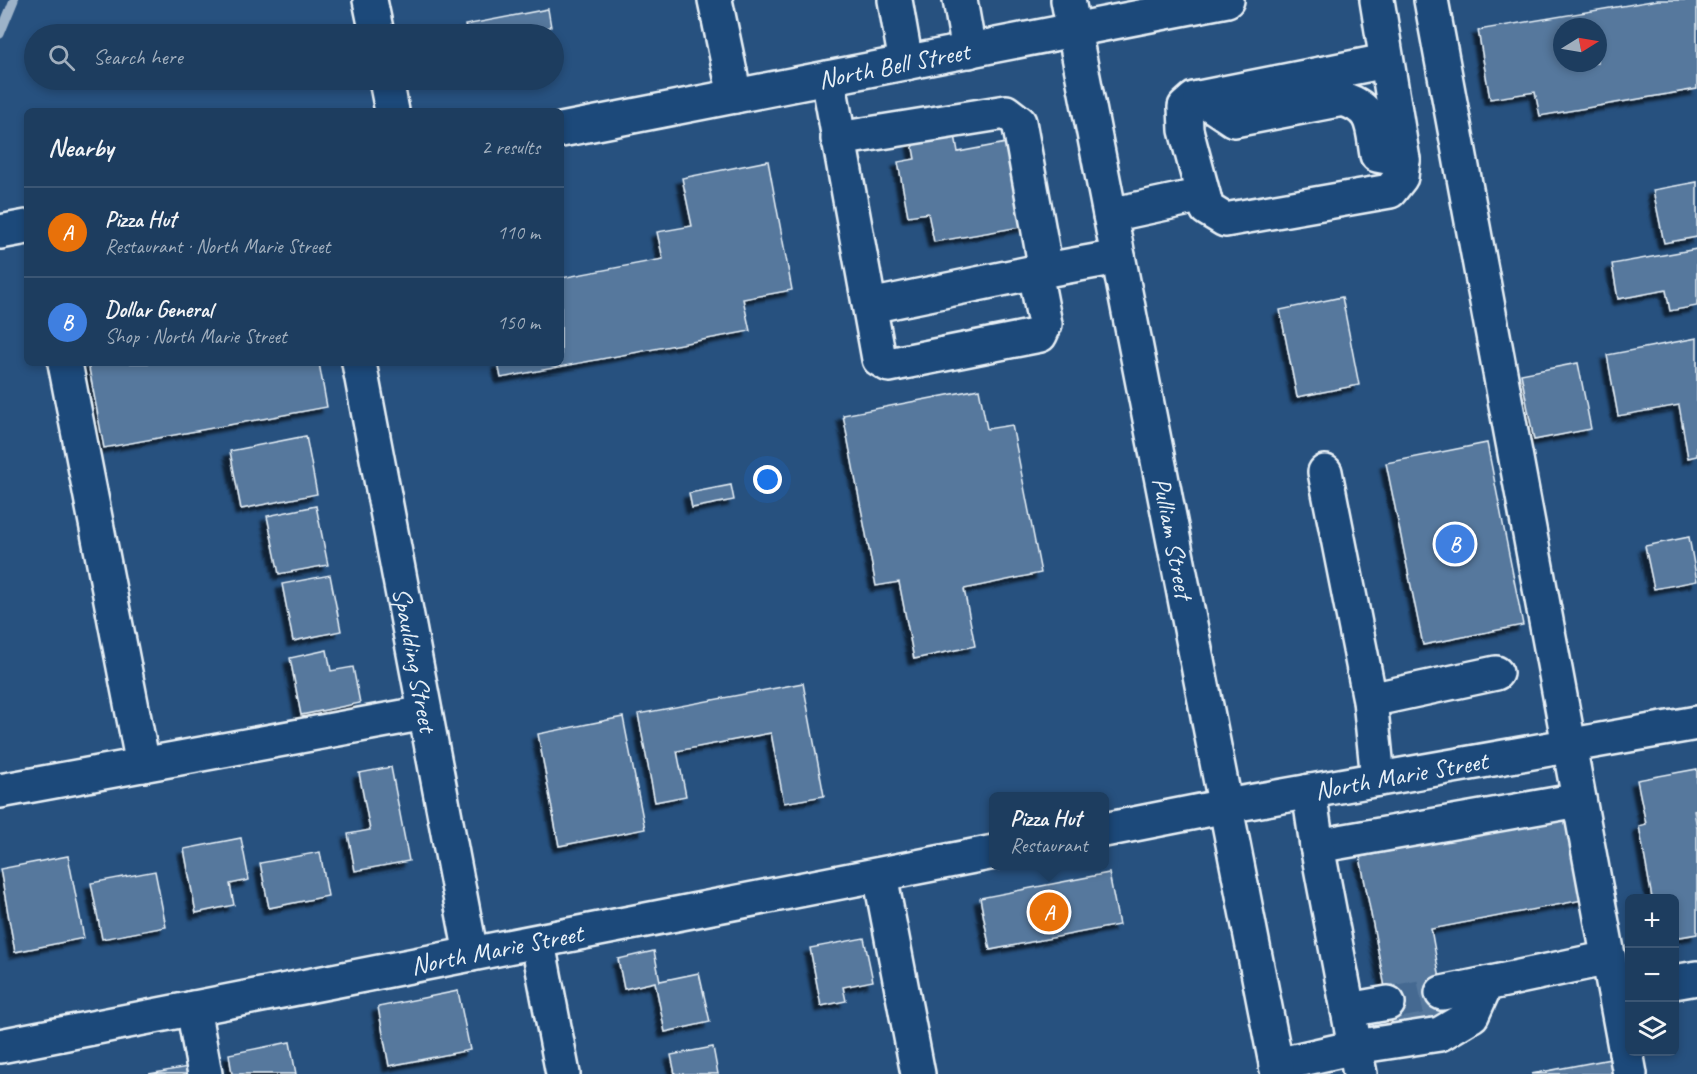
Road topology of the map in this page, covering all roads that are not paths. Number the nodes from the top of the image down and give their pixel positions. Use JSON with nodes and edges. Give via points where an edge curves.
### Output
{"nodes":[{"id":1,"x":370,"y":0,"type":"edge"},
{"id":2,"x":715,"y":0,"type":"edge"},
{"id":3,"x":895,"y":0,"type":"edge"},
{"id":4,"x":960,"y":0,"type":"edge"},
{"id":5,"x":1227,"y":0,"type":"edge"},
{"id":6,"x":1377,"y":0,"type":"edge"},
{"id":7,"x":1431,"y":0,"type":"edge"},
{"id":8,"x":1070,"y":15,"type":"edge"},
{"id":9,"x":375,"y":24,"type":"edge"},
{"id":10,"x":969,"y":51,"type":"junction"},
{"id":11,"x":1386,"y":61,"type":"junction"},
{"id":12,"x":906,"y":63,"type":"junction"},
{"id":13,"x":828,"y":78,"type":"junction"},
{"id":14,"x":388,"y":90,"type":"edge"},
{"id":15,"x":735,"y":96,"type":"junction"},
{"id":16,"x":1201,"y":98,"type":"junction"},
{"id":17,"x":391,"y":108,"type":"edge"},
{"id":18,"x":564,"y":129,"type":"edge"},
{"id":19,"x":838,"y":139,"type":"junction"},
{"id":20,"x":1403,"y":160,"type":"junction"},
{"id":21,"x":1203,"y":195,"type":"junction"},
{"id":22,"x":1110,"y":215,"type":"junction"},
{"id":23,"x":24,"y":228,"type":"edge"},
{"id":24,"x":0,"y":232,"type":"edge"},
{"id":25,"x":1118,"y":257,"type":"junction"},
{"id":26,"x":1040,"y":271,"type":"junction"},
{"id":27,"x":870,"y":306,"type":"junction"},
{"id":28,"x":66,"y":366,"type":"edge"},
{"id":29,"x":360,"y":366,"type":"edge"},
{"id":30,"x":1325,"y":472,"type":"dead end"},
{"id":31,"x":1496,"y":673,"type":"dead end"},
{"id":32,"x":1370,"y":700,"type":"junction"},
{"id":33,"x":425,"y":713,"type":"junction"},
{"id":34,"x":1697,"y":723,"type":"edge"},
{"id":35,"x":1569,"y":745,"type":"junction"},
{"id":36,"x":143,"y":765,"type":"junction"},
{"id":37,"x":1378,"y":779,"type":"junction"},
{"id":38,"x":0,"y":791,"type":"edge"},
{"id":39,"x":1309,"y":791,"type":"junction"},
{"id":40,"x":1579,"y":800,"type":"junction"},
{"id":41,"x":1226,"y":806,"type":"junction"},
{"id":42,"x":1109,"y":829,"type":"edge"},
{"id":43,"x":1317,"y":846,"type":"junction"},
{"id":44,"x":989,"y":853,"type":"edge"},
{"id":45,"x":880,"y":875,"type":"junction"},
{"id":46,"x":538,"y":943,"type":"junction"},
{"id":47,"x":471,"y":954,"type":"junction"},
{"id":48,"x":1609,"y":958,"type":"junction"},
{"id":49,"x":1697,"y":978,"type":"edge"},
{"id":50,"x":1679,"y":981,"type":"edge"},
{"id":51,"x":1486,"y":984,"type":"junction"},
{"id":52,"x":1622,"y":992,"type":"edge"},
{"id":53,"x":1442,"y":993,"type":"tunnel mouth"},
{"id":54,"x":1388,"y":1003,"type":"tunnel mouth"},
{"id":55,"x":193,"y":1008,"type":"junction"},
{"id":56,"x":1348,"y":1011,"type":"junction"},
{"id":57,"x":0,"y":1046,"type":"edge"},
{"id":58,"x":1358,"y":1061,"type":"edge"},
{"id":59,"x":1277,"y":1069,"type":"edge"},
{"id":60,"x":205,"y":1074,"type":"edge"},
{"id":61,"x":563,"y":1074,"type":"edge"},
{"id":62,"x":918,"y":1074,"type":"edge"},
{"id":63,"x":1630,"y":1074,"type":"edge"}],
"edges":[{"from":1,"to":9,"type":"street"},
{"from":2,"to":15,"type":"street"},
{"from":3,"to":12,"type":"street"},
{"from":4,"to":10,"type":"street"},
{"from":5,"to":8,"type":"street","name":"North Bell Street"},
{"from":6,"to":11,"type":"street"},
{"from":7,"to":35,"type":"street"},
{"from":8,"to":10,"type":"street","name":"North Bell Street"},
{"from":8,"to":22,"type":"street","name":"Pulliam Street"},
{"from":10,"to":12,"type":"street","name":"North Bell Street"},
{"from":11,"to":16,"type":"street"},
{"from":11,"to":20,"type":"street"},
{"from":12,"to":13,"type":"street","name":"North Bell Street"},
{"from":13,"to":15,"type":"street","name":"North Bell Street"},
{"from":13,"to":19,"type":"street"},
{"from":14,"to":17,"type":"street"},
{"from":15,"to":18,"type":"street","name":"North Bell Street"},
{"from":16,"to":20,"type":"street","via":[[1234,120],[1343,99],[1351,101],[1370,116],[1377,155]]},
{"from":16,"to":21,"type":"street","via":[[1185,107],[1186,130]]},
{"from":19,"to":26,"type":"street","via":[[1006,112],[1018,122]]},
{"from":19,"to":27,"type":"street"},
{"from":20,"to":21,"type":"street","via":[[1401,177],[1390,191],[1378,194],[1225,220],[1207,209]]},
{"from":21,"to":22,"type":"street"},
{"from":22,"to":25,"type":"street","name":"Pulliam Street"},
{"from":23,"to":24,"type":"street"},
{"from":25,"to":26,"type":"street"},
{"from":25,"to":41,"type":"street","name":"Pulliam Street"},
{"from":26,"to":27,"type":"street"},
{"from":26,"to":27,"type":"street","via":[[1045,324],[1040,335],[889,365],[879,359]]},
{"from":28,"to":36,"type":"street"},
{"from":29,"to":33,"type":"street","name":"Spaulding Street"},
{"from":30,"to":32,"type":"street"},
{"from":31,"to":32,"type":"street"},
{"from":32,"to":37,"type":"street"},
{"from":33,"to":36,"type":"street"},
{"from":33,"to":47,"type":"street","name":"Spaulding Street"},
{"from":34,"to":35,"type":"street","name":"North Marie Street"},
{"from":35,"to":37,"type":"street","name":"North Marie Street"},
{"from":35,"to":40,"type":"street"},
{"from":36,"to":38,"type":"street"},
{"from":37,"to":39,"type":"street","name":"North Marie Street"},
{"from":39,"to":41,"type":"street","name":"North Marie Street"},
{"from":39,"to":43,"type":"street"},
{"from":40,"to":43,"type":"street"},
{"from":40,"to":48,"type":"street"},
{"from":41,"to":42,"type":"street","name":"North Marie Street"},
{"from":41,"to":59,"type":"street","name":"Pulliam Street"},
{"from":43,"to":56,"type":"street"},
{"from":44,"to":45,"type":"street","name":"North Marie Street"},
{"from":45,"to":46,"type":"street","name":"North Marie Street"},
{"from":45,"to":62,"type":"street"},
{"from":46,"to":47,"type":"street","name":"North Marie Street"},
{"from":46,"to":61,"type":"street"},
{"from":47,"to":55,"type":"street","name":"North Marie Street"},
{"from":48,"to":51,"type":"street"},
{"from":48,"to":52,"type":"street"},
{"from":49,"to":50,"type":"street"},
{"from":51,"to":53,"type":"street"},
{"from":51,"to":58,"type":"street","via":[[1472,1015],[1440,1034]]},
{"from":52,"to":63,"type":"street"},
{"from":54,"to":56,"type":"street"},
{"from":55,"to":57,"type":"street","name":"North Marie Street"},
{"from":55,"to":60,"type":"street"},
{"from":56,"to":58,"type":"street"},
{"from":58,"to":59,"type":"street"}]}
